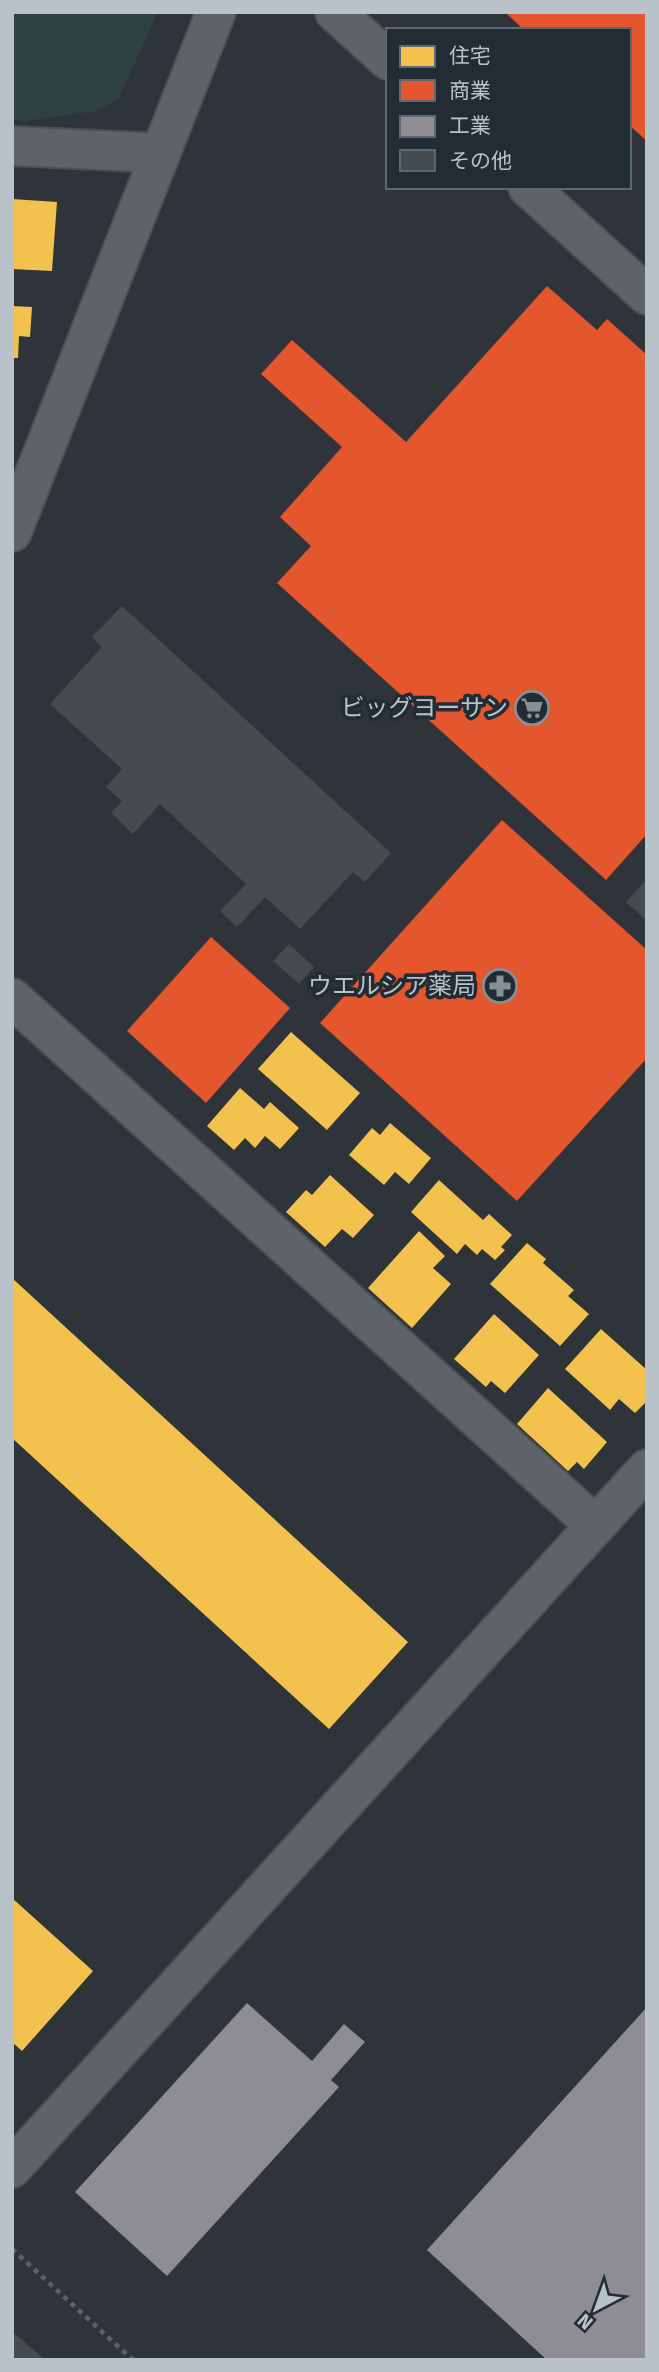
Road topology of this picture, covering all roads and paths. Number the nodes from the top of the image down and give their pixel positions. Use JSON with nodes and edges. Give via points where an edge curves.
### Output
{"nodes":[{"id":1,"x":216,"y":12,"type":"edge"},
{"id":2,"x":335,"y":12,"type":"edge"},
{"id":3,"x":386,"y":58,"type":"edge"},
{"id":4,"x":12,"y":146,"type":"edge"},
{"id":5,"x":161,"y":153,"type":"junction"},
{"id":6,"x":530,"y":189,"type":"edge"},
{"id":7,"x":647,"y":295,"type":"edge"},
{"id":8,"x":12,"y":532,"type":"edge"},
{"id":9,"x":12,"y":998,"type":"edge"},
{"id":10,"x":647,"y":1469,"type":"edge"},
{"id":11,"x":595,"y":1525,"type":"junction"},
{"id":12,"x":12,"y":2168,"type":"edge"},
{"id":13,"x":12,"y":2249,"type":"edge"},
{"id":14,"x":133,"y":2360,"type":"edge"}],
"edges":[{"from":1,"to":5,"type":"street"},
{"from":2,"to":3,"type":"street"},
{"from":4,"to":5,"type":"street"},
{"from":5,"to":8,"type":"street"},
{"from":6,"to":7,"type":"street"},
{"from":9,"to":11,"type":"street"},
{"from":10,"to":11,"type":"street"},
{"from":11,"to":12,"type":"street"},
{"from":13,"to":14,"type":"path"}]}
